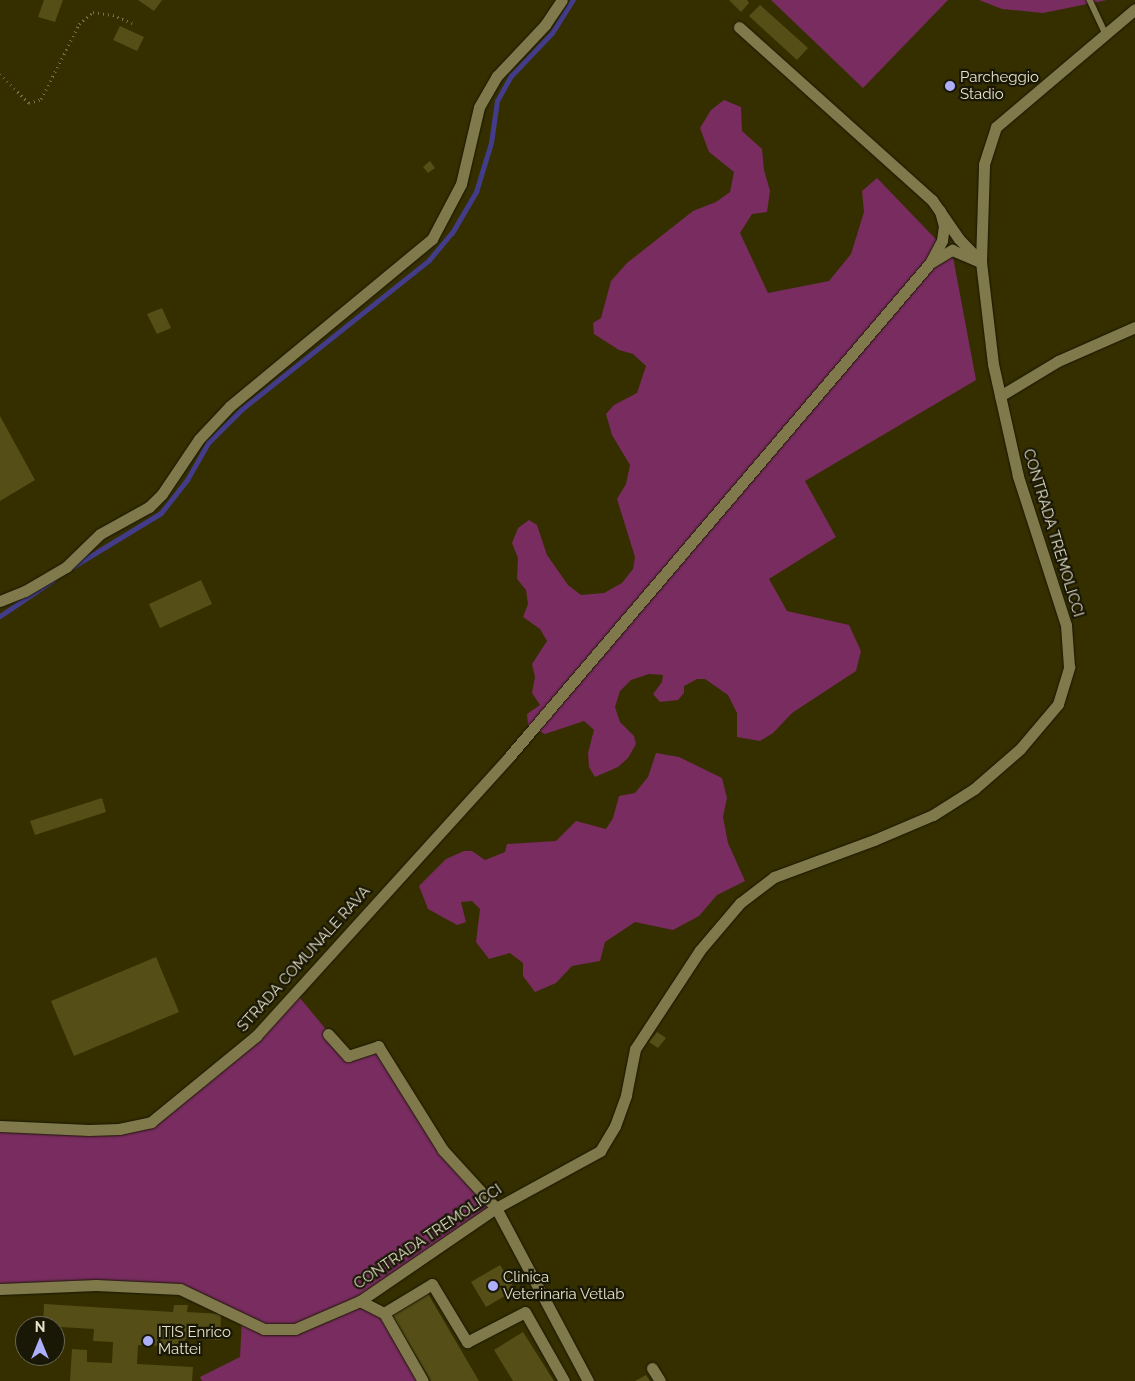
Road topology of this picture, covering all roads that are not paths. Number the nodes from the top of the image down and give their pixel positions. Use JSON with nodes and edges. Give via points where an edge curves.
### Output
{"nodes":[{"id":1,"x":562,"y":0,"type":"edge"},
{"id":2,"x":1090,"y":0,"type":"edge"},
{"id":3,"x":1135,"y":9,"type":"edge"},
{"id":4,"x":739,"y":27,"type":"dead end"},
{"id":5,"x":1106,"y":35,"type":"junction"},
{"id":6,"x":940,"y":211,"type":"junction"},
{"id":7,"x":958,"y":237,"type":"junction"},
{"id":8,"x":942,"y":240,"type":"junction"},
{"id":9,"x":952,"y":250,"type":"junction"},
{"id":10,"x":981,"y":262,"type":"junction"},
{"id":11,"x":930,"y":263,"type":"junction"},
{"id":12,"x":1135,"y":327,"type":"edge"},
{"id":13,"x":1000,"y":396,"type":"junction"},
{"id":14,"x":0,"y":602,"type":"edge"},
{"id":15,"x":328,"y":1034,"type":"dead end"},
{"id":16,"x":0,"y":1126,"type":"edge"},
{"id":17,"x":496,"y":1208,"type":"junction"},
{"id":18,"x":0,"y":1289,"type":"edge"},
{"id":19,"x":360,"y":1301,"type":"junction"},
{"id":20,"x":384,"y":1313,"type":"junction"},
{"id":21,"x":652,"y":1368,"type":"dead end"},
{"id":22,"x":423,"y":1381,"type":"edge"},
{"id":23,"x":564,"y":1381,"type":"edge"},
{"id":24,"x":588,"y":1381,"type":"edge"},
{"id":25,"x":660,"y":1381,"type":"edge"}],
"edges":[{"from":1,"to":14,"type":"street","via":[[545,25],[497,76],[479,107],[461,184],[432,239],[230,406],[199,439],[162,494],[149,507],[100,534],[66,567]]},
{"from":2,"to":5,"type":"lane"},
{"from":3,"to":5,"type":"street","name":"CONTRADA TREMOLICCI"},
{"from":4,"to":6,"type":"street"},
{"from":5,"to":10,"type":"street","name":"CONTRADA TREMOLICCI","via":[[996,127],[984,164]]},
{"from":6,"to":7,"type":"street"},
{"from":6,"to":8,"type":"street"},
{"from":7,"to":8,"type":"street","via":[[949,235]]},
{"from":7,"to":9,"type":"street"},
{"from":7,"to":10,"type":"street"},
{"from":8,"to":11,"type":"street"},
{"from":9,"to":10,"type":"street"},
{"from":9,"to":11,"type":"street"},
{"from":10,"to":13,"type":"street","name":"CONTRADA TREMOLICCI"},
{"from":11,"to":16,"type":"street","name":"STRADA COMUNALE RAVA","via":[[508,758],[256,1036],[151,1122],[119,1129],[89,1130]]},
{"from":12,"to":13,"type":"street","via":[[1058,361]]},
{"from":13,"to":17,"type":"street","name":"CONTRADA TREMOLICCI","via":[[1018,476],[1066,625],[1069,667],[1058,704],[1020,749],[974,789],[933,815],[774,877],[740,902],[700,950],[635,1048],[623,1103],[615,1126],[600,1151]]},
{"from":15,"to":17,"type":"street","via":[[348,1056],[378,1046],[443,1150]]},
{"from":17,"to":19,"type":"street","name":"CONTRADA TREMOLICCI"},
{"from":17,"to":24,"type":"street"},
{"from":18,"to":19,"type":"street","name":"CONTRADA TREMOLICCI","via":[[96,1285],[180,1289],[264,1329],[295,1329]]},
{"from":19,"to":20,"type":"street"},
{"from":20,"to":22,"type":"street"},
{"from":20,"to":23,"type":"street","via":[[432,1284],[467,1342],[525,1312]]},
{"from":21,"to":25,"type":"street"}]}
